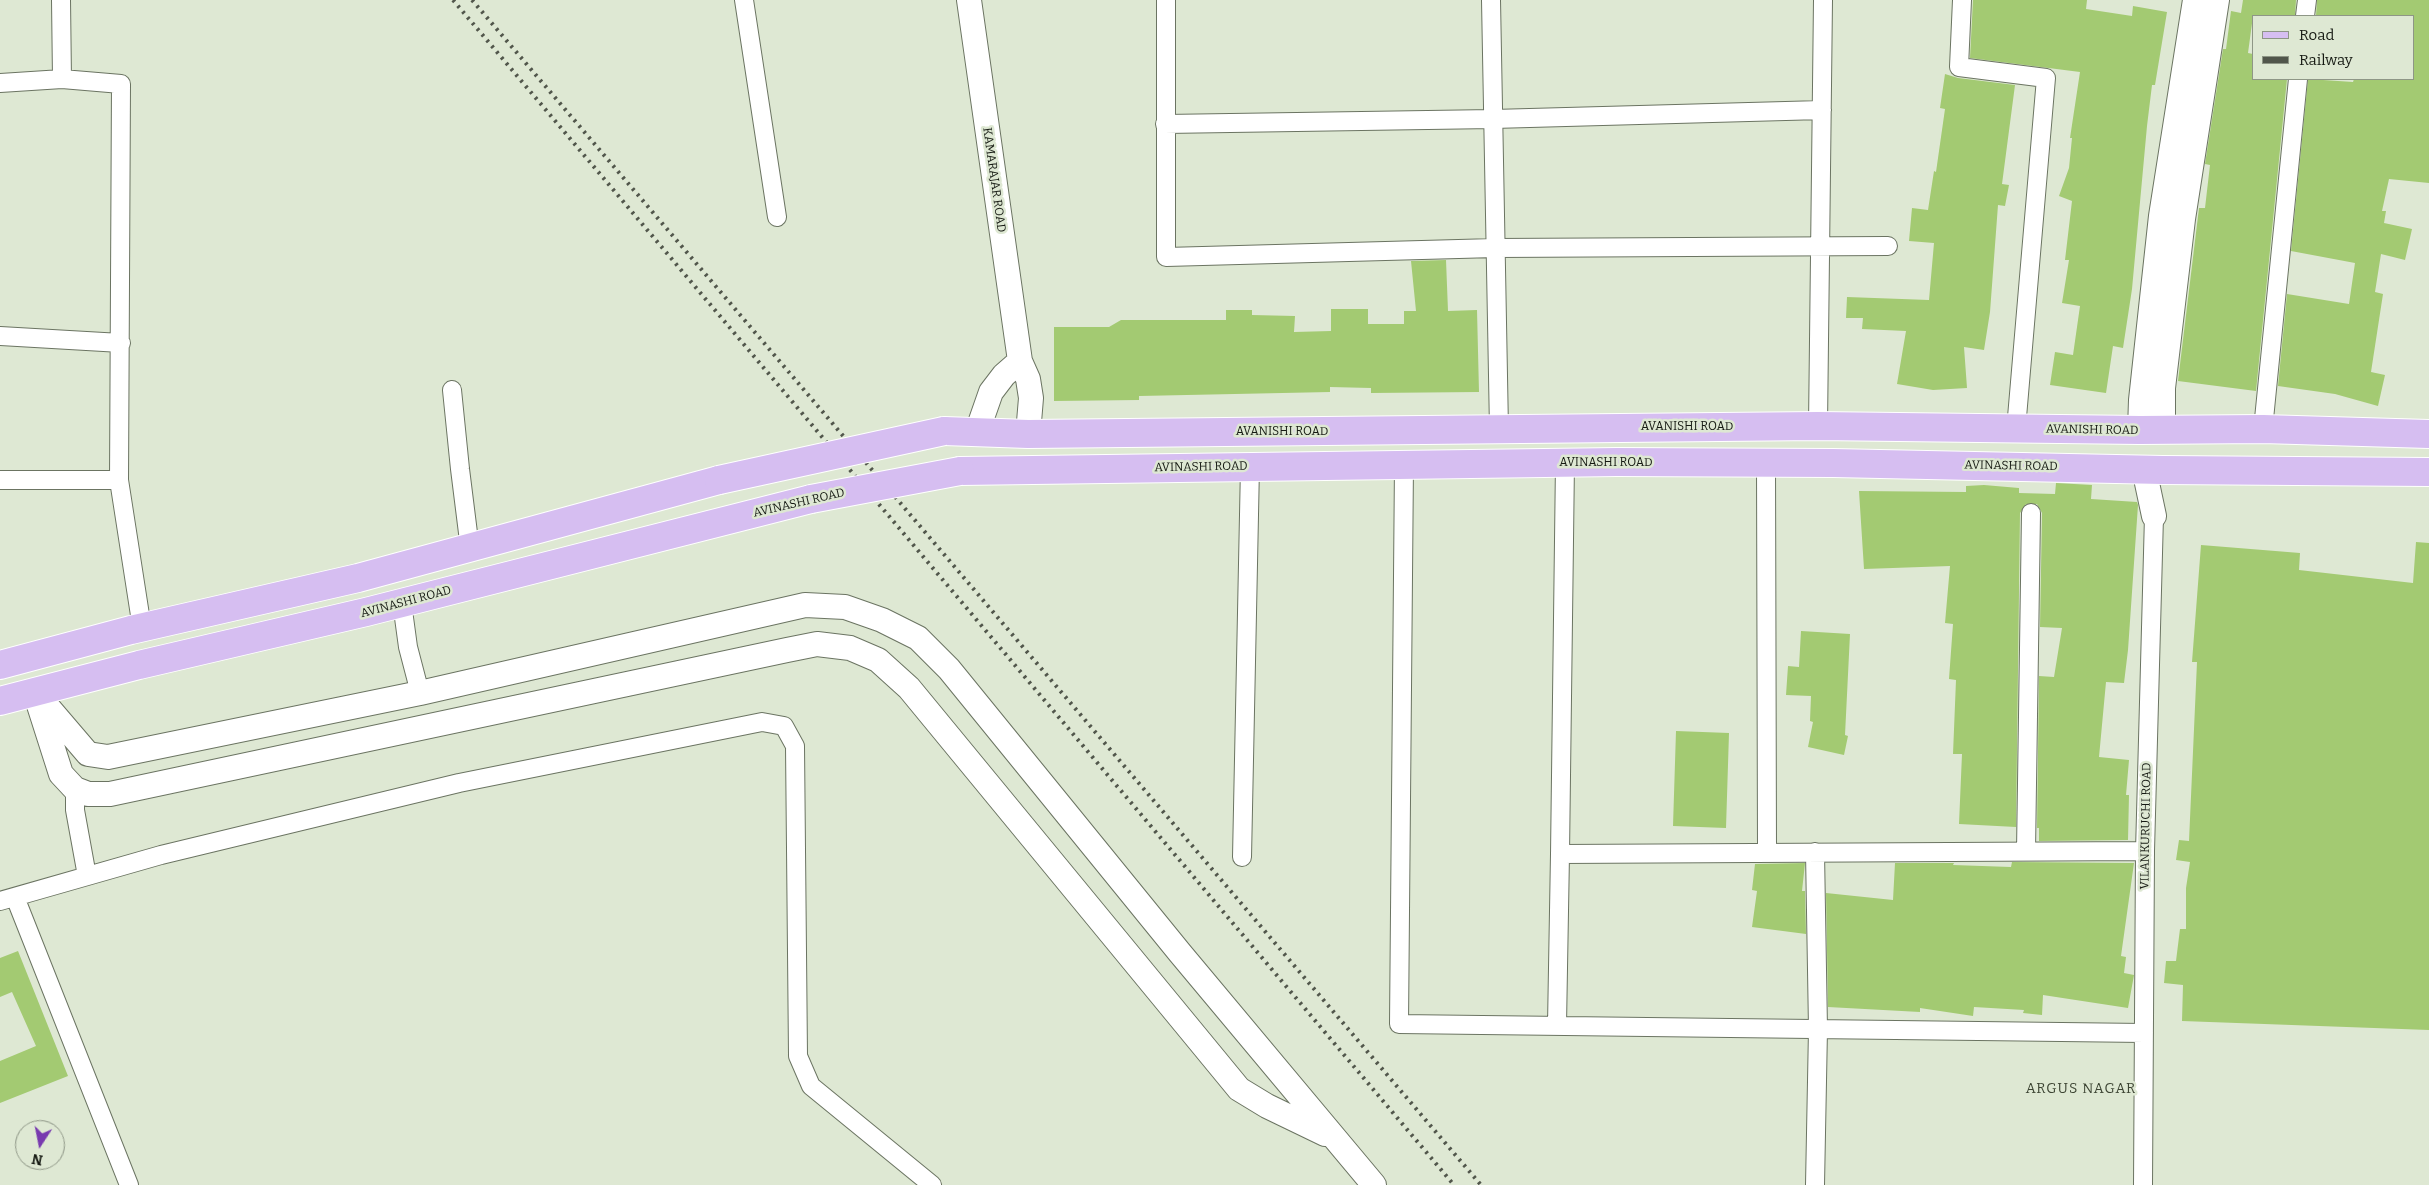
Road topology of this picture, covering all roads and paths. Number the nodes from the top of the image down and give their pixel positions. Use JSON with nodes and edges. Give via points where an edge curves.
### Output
{"nodes":[{"id":1,"x":61,"y":0,"type":"edge"},
{"id":2,"x":744,"y":0,"type":"edge"},
{"id":3,"x":969,"y":0,"type":"edge"},
{"id":4,"x":1166,"y":0,"type":"edge"},
{"id":5,"x":1491,"y":0,"type":"edge"},
{"id":6,"x":1823,"y":0,"type":"edge"},
{"id":7,"x":1962,"y":0,"type":"edge"},
{"id":8,"x":2195,"y":0,"type":"edge"},
{"id":9,"x":2217,"y":0,"type":"edge"},
{"id":10,"x":2307,"y":0,"type":"edge"},
{"id":11,"x":2305,"y":15,"type":"edge"},
{"id":12,"x":62,"y":79,"type":"junction"},
{"id":13,"x":2298,"y":80,"type":"edge"},
{"id":14,"x":0,"y":82,"type":"edge"},
{"id":15,"x":1822,"y":110,"type":"junction"},
{"id":16,"x":1493,"y":119,"type":"junction"},
{"id":17,"x":1166,"y":124,"type":"junction"},
{"id":18,"x":777,"y":217,"type":"dead end"},
{"id":19,"x":1888,"y":246,"type":"dead end"},
{"id":20,"x":1820,"y":247,"type":"junction"},
{"id":21,"x":1495,"y":248,"type":"junction"},
{"id":22,"x":0,"y":336,"type":"edge"},
{"id":23,"x":121,"y":343,"type":"junction"},
{"id":24,"x":1020,"y":361,"type":"junction"},
{"id":25,"x":452,"y":390,"type":"dead end"},
{"id":26,"x":1818,"y":426,"type":"junction"},
{"id":27,"x":1617,"y":427,"type":"junction"},
{"id":28,"x":1498,"y":429,"type":"junction"},
{"id":29,"x":2016,"y":429,"type":"junction"},
{"id":30,"x":1432,"y":430,"type":"junction"},
{"id":31,"x":2151,"y":430,"type":"junction"},
{"id":32,"x":2263,"y":430,"type":"junction"},
{"id":33,"x":978,"y":432,"type":"junction"},
{"id":34,"x":1028,"y":434,"type":"junction"},
{"id":35,"x":2429,"y":434,"type":"edge"},
{"id":36,"x":1565,"y":462,"type":"junction"},
{"id":37,"x":1617,"y":462,"type":"junction"},
{"id":38,"x":1766,"y":462,"type":"junction"},
{"id":39,"x":1404,"y":464,"type":"junction"},
{"id":40,"x":1433,"y":464,"type":"junction"},
{"id":41,"x":1250,"y":466,"type":"junction"},
{"id":42,"x":2153,"y":469,"type":"junction"},
{"id":43,"x":2429,"y":472,"type":"edge"},
{"id":44,"x":0,"y":480,"type":"edge"},
{"id":45,"x":119,"y":480,"type":"junction"},
{"id":46,"x":2031,"y":513,"type":"dead end"},
{"id":47,"x":2154,"y":516,"type":"joint"},
{"id":48,"x":470,"y":549,"type":"junction"},
{"id":49,"x":402,"y":603,"type":"junction"},
{"id":50,"x":142,"y":628,"type":"junction"},
{"id":51,"x":0,"y":665,"type":"edge"},
{"id":52,"x":35,"y":692,"type":"junction"},
{"id":53,"x":420,"y":693,"type":"junction"},
{"id":54,"x":0,"y":701,"type":"edge"},
{"id":55,"x":75,"y":789,"type":"junction"},
{"id":56,"x":2026,"y":851,"type":"junction"},
{"id":57,"x":2145,"y":851,"type":"junction"},
{"id":58,"x":1815,"y":852,"type":"junction"},
{"id":59,"x":1767,"y":853,"type":"junction"},
{"id":60,"x":1560,"y":854,"type":"junction"},
{"id":61,"x":1242,"y":857,"type":"dead end"},
{"id":62,"x":87,"y":876,"type":"junction"},
{"id":63,"x":7,"y":899,"type":"edge"},
{"id":64,"x":1557,"y":1026,"type":"junction"},
{"id":65,"x":1818,"y":1029,"type":"junction"},
{"id":66,"x":2144,"y":1033,"type":"junction"},
{"id":67,"x":1336,"y":1139,"type":"junction"},
{"id":68,"x":129,"y":1185,"type":"edge"},
{"id":69,"x":932,"y":1185,"type":"edge"},
{"id":70,"x":1374,"y":1185,"type":"edge"},
{"id":71,"x":1815,"y":1185,"type":"edge"},
{"id":72,"x":2142,"y":1185,"type":"edge"}],
"edges":[{"from":1,"to":12,"type":"street"},
{"from":2,"to":18,"type":"street"},
{"from":3,"to":24,"type":"main road","name":"KAMARAJAR ROAD"},
{"from":4,"to":17,"type":"street"},
{"from":5,"to":16,"type":"street"},
{"from":6,"to":15,"type":"street"},
{"from":7,"to":29,"type":"street","via":[[1959,67],[2046,78]]},
{"from":8,"to":31,"type":"main road","via":[[2162,216],[2141,400]]},
{"from":9,"to":31,"type":"main road","via":[[2183,219],[2163,388]]},
{"from":10,"to":11,"type":"street"},
{"from":12,"to":14,"type":"street"},
{"from":12,"to":23,"type":"street","via":[[121,84]]},
{"from":13,"to":32,"type":"street"},
{"from":15,"to":16,"type":"street"},
{"from":15,"to":20,"type":"street"},
{"from":16,"to":17,"type":"street"},
{"from":16,"to":21,"type":"street"},
{"from":17,"to":21,"type":"street","via":[[1166,257]]},
{"from":19,"to":20,"type":"street"},
{"from":20,"to":21,"type":"street"},
{"from":20,"to":26,"type":"street"},
{"from":21,"to":28,"type":"street"},
{"from":22,"to":23,"type":"street"},
{"from":23,"to":45,"type":"street"},
{"from":24,"to":33,"type":"main road","via":[[991,392]]},
{"from":24,"to":34,"type":"main road","name":"KAMARAJAR ROAD","via":[[1028,379],[1031,398]]},
{"from":25,"to":48,"type":"street"},
{"from":26,"to":27,"type":"main road","name":"AVANISHI ROAD"},
{"from":26,"to":29,"type":"main road","name":"AVANISHI ROAD"},
{"from":27,"to":28,"type":"main road","name":"AVANISHI ROAD"},
{"from":27,"to":37,"type":"main road"},
{"from":28,"to":30,"type":"main road","name":"AVANISHI ROAD"},
{"from":29,"to":31,"type":"main road","name":"AVANISHI ROAD"},
{"from":30,"to":34,"type":"main road","name":"AVANISHI ROAD"},
{"from":30,"to":40,"type":"main road"},
{"from":31,"to":32,"type":"main road","name":"AVANISHI ROAD"},
{"from":32,"to":35,"type":"main road","name":"AVANISHI ROAD"},
{"from":33,"to":34,"type":"main road","name":"AVANISHI ROAD"},
{"from":33,"to":48,"type":"main road","name":"AVANISHI ROAD","bridge":true,"via":[[944,431],[719,480]]},
{"from":36,"to":37,"type":"main road","name":"AVINASHI ROAD"},
{"from":36,"to":40,"type":"main road","name":"AVINASHI ROAD"},
{"from":36,"to":60,"type":"street"},
{"from":37,"to":38,"type":"main road","name":"AVINASHI ROAD"},
{"from":38,"to":42,"type":"main road","name":"AVINASHI ROAD"},
{"from":38,"to":59,"type":"street"},
{"from":39,"to":40,"type":"main road","name":"AVINASHI ROAD"},
{"from":39,"to":41,"type":"main road","name":"AVINASHI ROAD"},
{"from":39,"to":64,"type":"street","via":[[1399,1024]]},
{"from":41,"to":49,"type":"main road","name":"AVINASHI ROAD","bridge":true,"via":[[960,471],[811,499]]},
{"from":41,"to":61,"type":"street"},
{"from":42,"to":43,"type":"main road","name":"AVINASHI ROAD"},
{"from":42,"to":47,"type":"main road","name":"VILANKURUCHI ROAD"},
{"from":44,"to":45,"type":"street"},
{"from":45,"to":50,"type":"street"},
{"from":46,"to":56,"type":"street"},
{"from":47,"to":57,"type":"street","name":"VILANKURUCHI ROAD"},
{"from":48,"to":50,"type":"main road"},
{"from":49,"to":52,"type":"main road","name":"AVINASHI ROAD"},
{"from":49,"to":53,"type":"street","via":[[408,647]]},
{"from":50,"to":51,"type":"main road"},
{"from":52,"to":53,"type":"main road","via":[[88,754],[108,756]]},
{"from":52,"to":54,"type":"main road","name":"AVINASHI ROAD"},
{"from":52,"to":55,"type":"main road","via":[[61,774]]},
{"from":53,"to":67,"type":"main road","via":[[805,605],[845,607],[918,638],[949,669]]},
{"from":55,"to":62,"type":"street","via":[[75,810]]},
{"from":55,"to":67,"type":"main road","via":[[88,794],[110,794],[817,644],[850,648],[878,660],[909,688],[1239,1089],[1266,1106]]},
{"from":56,"to":57,"type":"street"},
{"from":56,"to":58,"type":"street"},
{"from":57,"to":66,"type":"street","name":"VILANKURUCHI ROAD"},
{"from":58,"to":59,"type":"street"},
{"from":58,"to":65,"type":"street"},
{"from":59,"to":60,"type":"street"},
{"from":60,"to":64,"type":"street"},
{"from":62,"to":63,"type":"street"},
{"from":62,"to":69,"type":"street","via":[[160,855],[459,783],[762,722],[784,726],[795,746],[798,1056],[811,1086]]},
{"from":63,"to":68,"type":"street"},
{"from":64,"to":65,"type":"street"},
{"from":65,"to":66,"type":"street"},
{"from":65,"to":71,"type":"street"},
{"from":66,"to":72,"type":"street","name":"VILANKURUCHI ROAD"},
{"from":67,"to":70,"type":"main road"}]}
